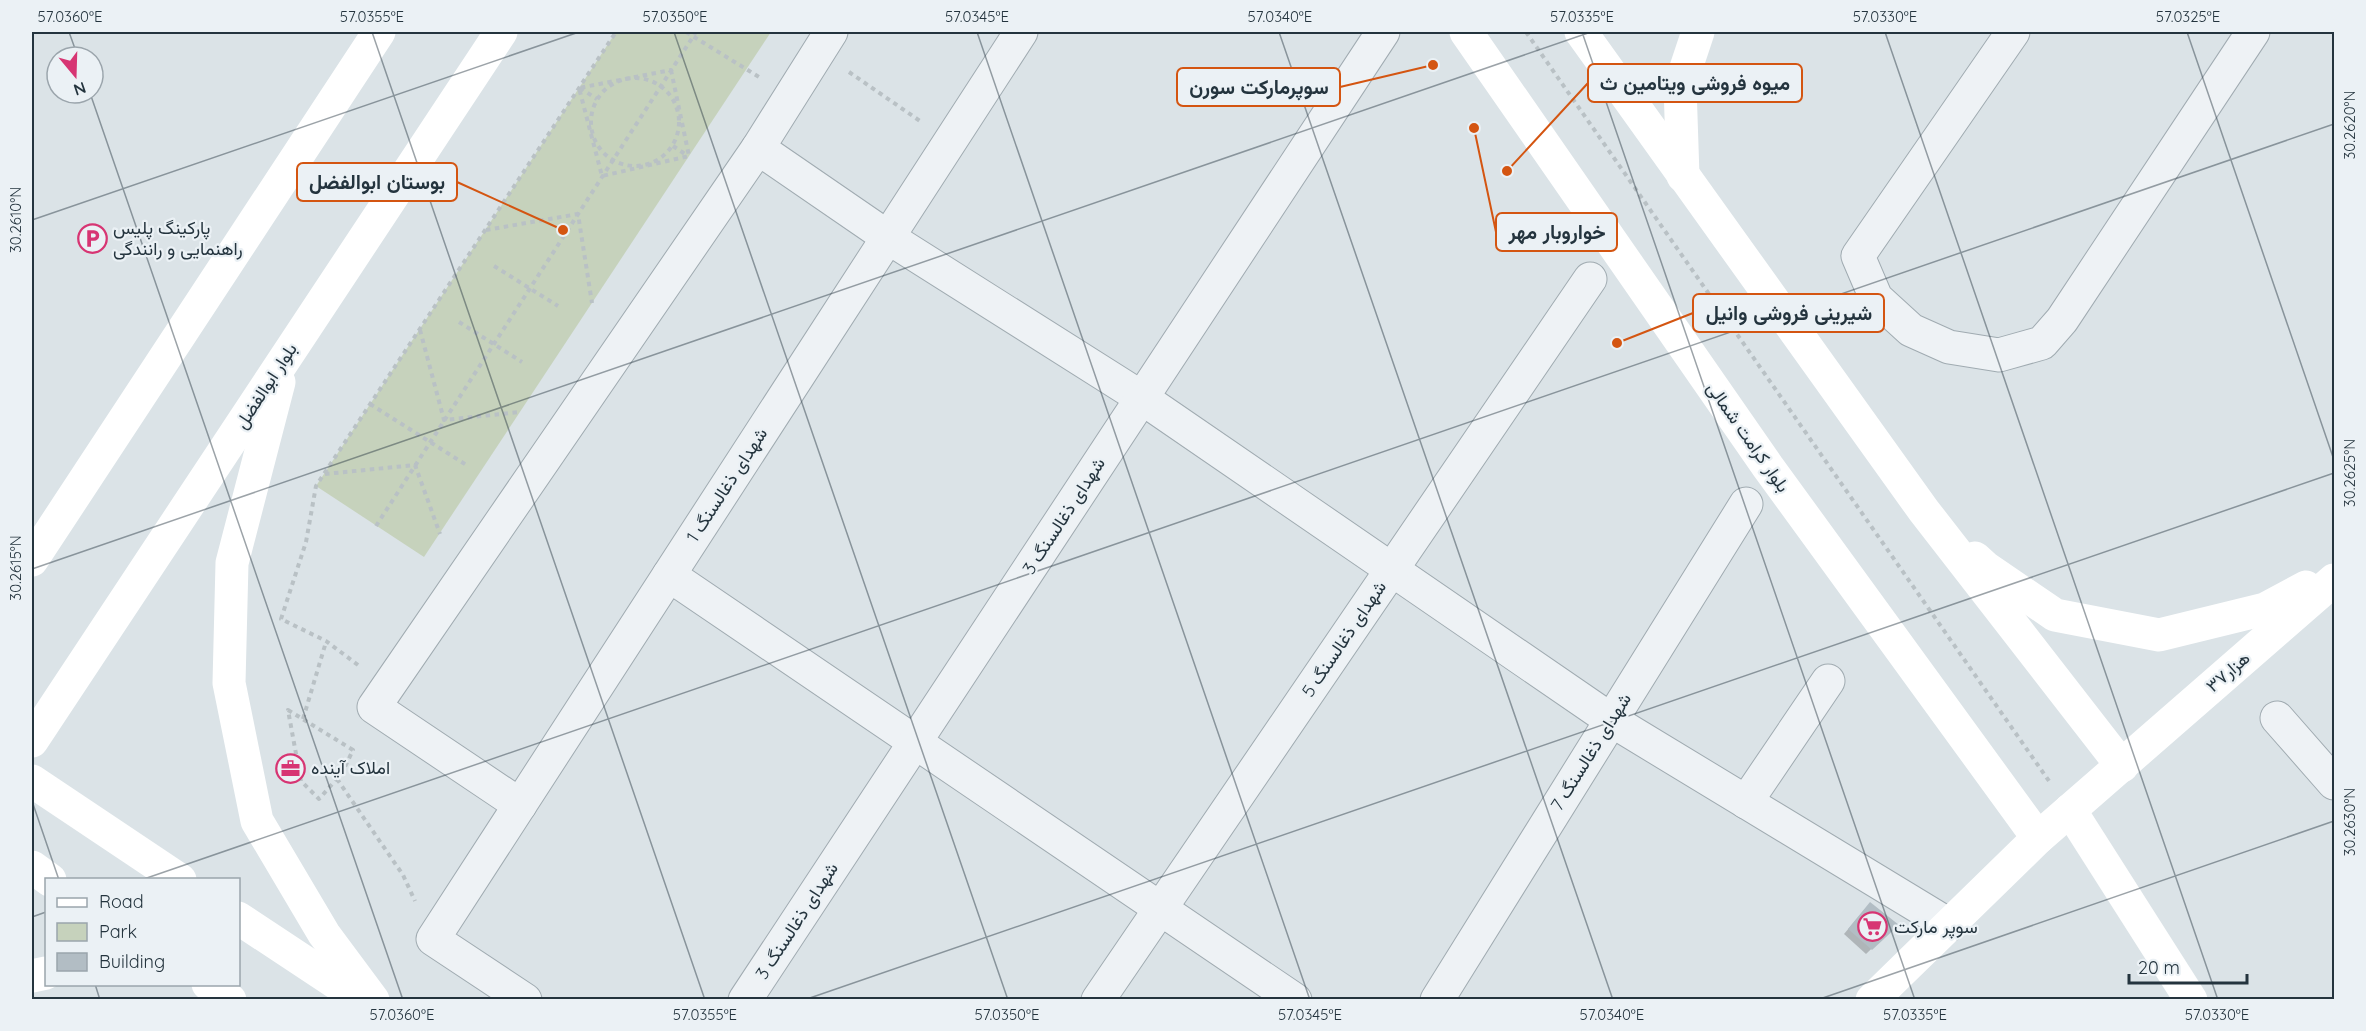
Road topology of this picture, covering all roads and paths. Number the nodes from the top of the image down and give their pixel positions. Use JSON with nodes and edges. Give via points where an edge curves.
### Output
{"nodes":[{"id":1,"x":379,"y":32,"type":"edge"},
{"id":2,"x":501,"y":32,"type":"edge"},
{"id":3,"x":616,"y":32,"type":"edge"},
{"id":4,"x":686,"y":32,"type":"edge"},
{"id":5,"x":1021,"y":32,"type":"edge"},
{"id":6,"x":1383,"y":32,"type":"edge"},
{"id":7,"x":1466,"y":32,"type":"edge"},
{"id":8,"x":1526,"y":32,"type":"edge"},
{"id":9,"x":1698,"y":32,"type":"edge"},
{"id":10,"x":2013,"y":32,"type":"edge"},
{"id":11,"x":2253,"y":32,"type":"edge"},
{"id":12,"x":694,"y":34,"type":"edge"},
{"id":13,"x":1598,"y":40,"type":"edge"},
{"id":14,"x":825,"y":41,"type":"edge"},
{"id":15,"x":671,"y":70,"type":"junction"},
{"id":16,"x":625,"y":79,"type":"junction"},
{"id":17,"x":661,"y":86,"type":"junction"},
{"id":18,"x":579,"y":88,"type":"junction"},
{"id":19,"x":791,"y":95,"type":"junction"},
{"id":20,"x":597,"y":99,"type":"junction"},
{"id":21,"x":680,"y":112,"type":"junction"},
{"id":22,"x":591,"y":133,"type":"junction"},
{"id":23,"x":950,"y":141,"type":"junction"},
{"id":24,"x":673,"y":146,"type":"junction"},
{"id":25,"x":758,"y":148,"type":"junction"},
{"id":26,"x":689,"y":156,"type":"junction"},
{"id":27,"x":612,"y":161,"type":"junction"},
{"id":28,"x":646,"y":166,"type":"junction"},
{"id":29,"x":602,"y":176,"type":"junction"},
{"id":30,"x":1683,"y":176,"type":"junction"},
{"id":31,"x":579,"y":214,"type":"junction"},
{"id":32,"x":485,"y":230,"type":"junction"},
{"id":33,"x":889,"y":238,"type":"junction"},
{"id":34,"x":494,"y":266,"type":"dead end"},
{"id":35,"x":1590,"y":279,"type":"dead end"},
{"id":36,"x":530,"y":288,"type":"junction"},
{"id":37,"x":592,"y":303,"type":"dead end"},
{"id":38,"x":558,"y":306,"type":"dead end"},
{"id":39,"x":459,"y":322,"type":"dead end"},
{"id":40,"x":419,"y":330,"type":"junction"},
{"id":41,"x":494,"y":344,"type":"junction"},
{"id":42,"x":285,"y":356,"type":"junction"},
{"id":43,"x":522,"y":362,"type":"dead end"},
{"id":44,"x":1142,"y":398,"type":"junction"},
{"id":45,"x":370,"y":404,"type":"junction"},
{"id":46,"x":520,"y":412,"type":"dead end"},
{"id":47,"x":444,"y":420,"type":"junction"},
{"id":48,"x":431,"y":442,"type":"junction"},
{"id":49,"x":415,"y":465,"type":"junction"},
{"id":50,"x":468,"y":466,"type":"dead end"},
{"id":51,"x":324,"y":474,"type":"junction"},
{"id":52,"x":1746,"y":504,"type":"dead end"},
{"id":53,"x":1924,"y":511,"type":"junction"},
{"id":54,"x":376,"y":526,"type":"dead end"},
{"id":55,"x":440,"y":534,"type":"dead end"},
{"id":56,"x":32,"y":560,"type":"edge"},
{"id":57,"x":1392,"y":569,"type":"junction"},
{"id":58,"x":2334,"y":573,"type":"edge"},
{"id":59,"x":669,"y":575,"type":"junction"},
{"id":60,"x":2334,"y":580,"type":"edge"},
{"id":61,"x":326,"y":641,"type":"junction"},
{"id":62,"x":1828,"y":681,"type":"dead end"},
{"id":63,"x":374,"y":707,"type":"junction"},
{"id":64,"x":2277,"y":718,"type":"dead end"},
{"id":65,"x":303,"y":719,"type":"junction"},
{"id":66,"x":1611,"y":720,"type":"junction"},
{"id":67,"x":32,"y":741,"type":"edge"},
{"id":68,"x":915,"y":742,"type":"junction"},
{"id":69,"x":2122,"y":766,"type":"junction"},
{"id":70,"x":337,"y":778,"type":"junction"},
{"id":71,"x":32,"y":781,"type":"edge"},
{"id":72,"x":2334,"y":783,"type":"edge"},
{"id":73,"x":1746,"y":802,"type":"junction"},
{"id":74,"x":520,"y":805,"type":"junction"},
{"id":75,"x":2070,"y":810,"type":"junction"},
{"id":76,"x":2038,"y":838,"type":"junction"},
{"id":77,"x":32,"y":867,"type":"edge"},
{"id":78,"x":48,"y":878,"type":"edge"},
{"id":79,"x":178,"y":878,"type":"edge"},
{"id":80,"x":1161,"y":908,"type":"junction"},
{"id":81,"x":240,"y":919,"type":"edge"},
{"id":82,"x":1949,"y":925,"type":"junction"},
{"id":83,"x":433,"y":939,"type":"junction"},
{"id":84,"x":211,"y":986,"type":"edge"},
{"id":85,"x":230,"y":999,"type":"edge"},
{"id":86,"x":362,"y":999,"type":"edge"},
{"id":87,"x":373,"y":999,"type":"edge"},
{"id":88,"x":525,"y":999,"type":"edge"},
{"id":89,"x":745,"y":999,"type":"edge"},
{"id":90,"x":1098,"y":999,"type":"edge"},
{"id":91,"x":1295,"y":999,"type":"edge"},
{"id":92,"x":1437,"y":999,"type":"edge"},
{"id":93,"x":1872,"y":999,"type":"edge"},
{"id":94,"x":2191,"y":999,"type":"edge"}],
"edges":[{"from":1,"to":56,"type":"street"},
{"from":2,"to":42,"type":"street","name":"بلوار ابوالفضل"},
{"from":3,"to":18,"type":"path"},
{"from":4,"to":12,"type":"path"},
{"from":5,"to":23,"type":"street","name":"شهدای ذغالسنگ 1"},
{"from":6,"to":44,"type":"street","name":"شهدای ذغالسنگ 3"},
{"from":7,"to":76,"type":"street","name":"بلوار کرامت شمالی","via":[[1768,467]]},
{"from":8,"to":75,"type":"path"},
{"from":9,"to":30,"type":"street","via":[[1680,86]]},
{"from":10,"to":11,"type":"street","via":[[1858,256],[1876,298],[1911,330],[1949,347],[1999,354],[2042,343],[2062,320]]},
{"from":12,"to":15,"type":"path"},
{"from":12,"to":19,"type":"path"},
{"from":13,"to":30,"type":"street"},
{"from":14,"to":19,"type":"street"},
{"from":14,"to":23,"type":"path"},
{"from":15,"to":16,"type":"path"},
{"from":15,"to":17,"type":"path"},
{"from":15,"to":21,"type":"path"},
{"from":16,"to":17,"type":"path","via":[[650,80]]},
{"from":16,"to":18,"type":"path"},
{"from":16,"to":20,"type":"path"},
{"from":17,"to":21,"type":"path"},
{"from":17,"to":27,"type":"path"},
{"from":18,"to":20,"type":"path"},
{"from":18,"to":22,"type":"path"},
{"from":18,"to":32,"type":"path"},
{"from":19,"to":25,"type":"street"},
{"from":20,"to":22,"type":"path","via":[[592,109]]},
{"from":21,"to":24,"type":"path"},
{"from":21,"to":26,"type":"path"},
{"from":22,"to":27,"type":"path"},
{"from":22,"to":29,"type":"path"},
{"from":23,"to":33,"type":"street","name":"شهدای ذغالسنگ 1"},
{"from":24,"to":26,"type":"path"},
{"from":24,"to":28,"type":"path"},
{"from":25,"to":33,"type":"street"},
{"from":25,"to":63,"type":"street"},
{"from":26,"to":28,"type":"path"},
{"from":27,"to":28,"type":"path"},
{"from":27,"to":29,"type":"path"},
{"from":28,"to":29,"type":"path"},
{"from":29,"to":31,"type":"path"},
{"from":30,"to":53,"type":"street"},
{"from":31,"to":32,"type":"path"},
{"from":31,"to":36,"type":"path"},
{"from":31,"to":37,"type":"path"},
{"from":32,"to":40,"type":"path"},
{"from":33,"to":44,"type":"street"},
{"from":33,"to":59,"type":"street","name":"شهدای ذغالسنگ 1"},
{"from":34,"to":36,"type":"path"},
{"from":35,"to":57,"type":"street","name":"شهدای ذغالسنگ 5"},
{"from":36,"to":38,"type":"path"},
{"from":36,"to":41,"type":"path"},
{"from":39,"to":41,"type":"path"},
{"from":40,"to":45,"type":"path"},
{"from":40,"to":47,"type":"path"},
{"from":41,"to":43,"type":"path"},
{"from":41,"to":47,"type":"path"},
{"from":42,"to":67,"type":"street","name":"بلوار ابوالفضل"},
{"from":42,"to":87,"type":"street","via":[[232,563],[229,683],[257,821],[324,934]]},
{"from":44,"to":57,"type":"street"},
{"from":44,"to":68,"type":"street","name":"شهدای ذغالسنگ 3"},
{"from":45,"to":48,"type":"path"},
{"from":45,"to":51,"type":"path"},
{"from":46,"to":47,"type":"path"},
{"from":47,"to":48,"type":"path"},
{"from":48,"to":49,"type":"path"},
{"from":48,"to":50,"type":"path"},
{"from":49,"to":51,"type":"path"},
{"from":49,"to":54,"type":"path"},
{"from":49,"to":55,"type":"path"},
{"from":51,"to":61,"type":"path","via":[[316,486],[306,542],[281,619]]},
{"from":52,"to":66,"type":"street","name":"شهدای ذغالسنگ 7"},
{"from":53,"to":58,"type":"street","via":[[1986,568],[2055,615],[2159,635],[2265,609]]},
{"from":53,"to":69,"type":"street"},
{"from":57,"to":66,"type":"street"},
{"from":57,"to":80,"type":"street","name":"شهدای ذغالسنگ 5"},
{"from":59,"to":68,"type":"street"},
{"from":59,"to":74,"type":"street","name":"شهدای ذغالسنگ 1"},
{"from":60,"to":69,"type":"street","name":"هزار۳۷"},
{"from":61,"to":63,"type":"path","via":[[365,670]]},
{"from":61,"to":65,"type":"path"},
{"from":62,"to":73,"type":"street"},
{"from":63,"to":74,"type":"street"},
{"from":64,"to":72,"type":"street"},
{"from":65,"to":70,"type":"path","via":[[353,750]]},
{"from":65,"to":70,"type":"path","via":[[288,710],[301,781],[319,799]]},
{"from":66,"to":73,"type":"street"},
{"from":66,"to":92,"type":"street","name":"شهدای ذغالسنگ 7"},
{"from":68,"to":80,"type":"street"},
{"from":68,"to":89,"type":"street","name":"شهدای ذغالسنگ 3"},
{"from":69,"to":75,"type":"street","name":"هزار۳۷"},
{"from":70,"to":83,"type":"path","via":[[403,875]]},
{"from":71,"to":79,"type":"street"},
{"from":73,"to":82,"type":"street"},
{"from":74,"to":83,"type":"street","name":"شهدای ذغالسنگ 1"},
{"from":75,"to":76,"type":"street","name":"هزار۳۷"},
{"from":75,"to":94,"type":"street"},
{"from":76,"to":82,"type":"street","name":"هزار۳۷"},
{"from":77,"to":78,"type":"street"},
{"from":80,"to":90,"type":"street","name":"شهدای ذغالسنگ 5"},
{"from":80,"to":91,"type":"street"},
{"from":81,"to":86,"type":"street"},
{"from":82,"to":93,"type":"street","name":"هزار۳۷"},
{"from":83,"to":88,"type":"street"},
{"from":84,"to":85,"type":"street"}]}
